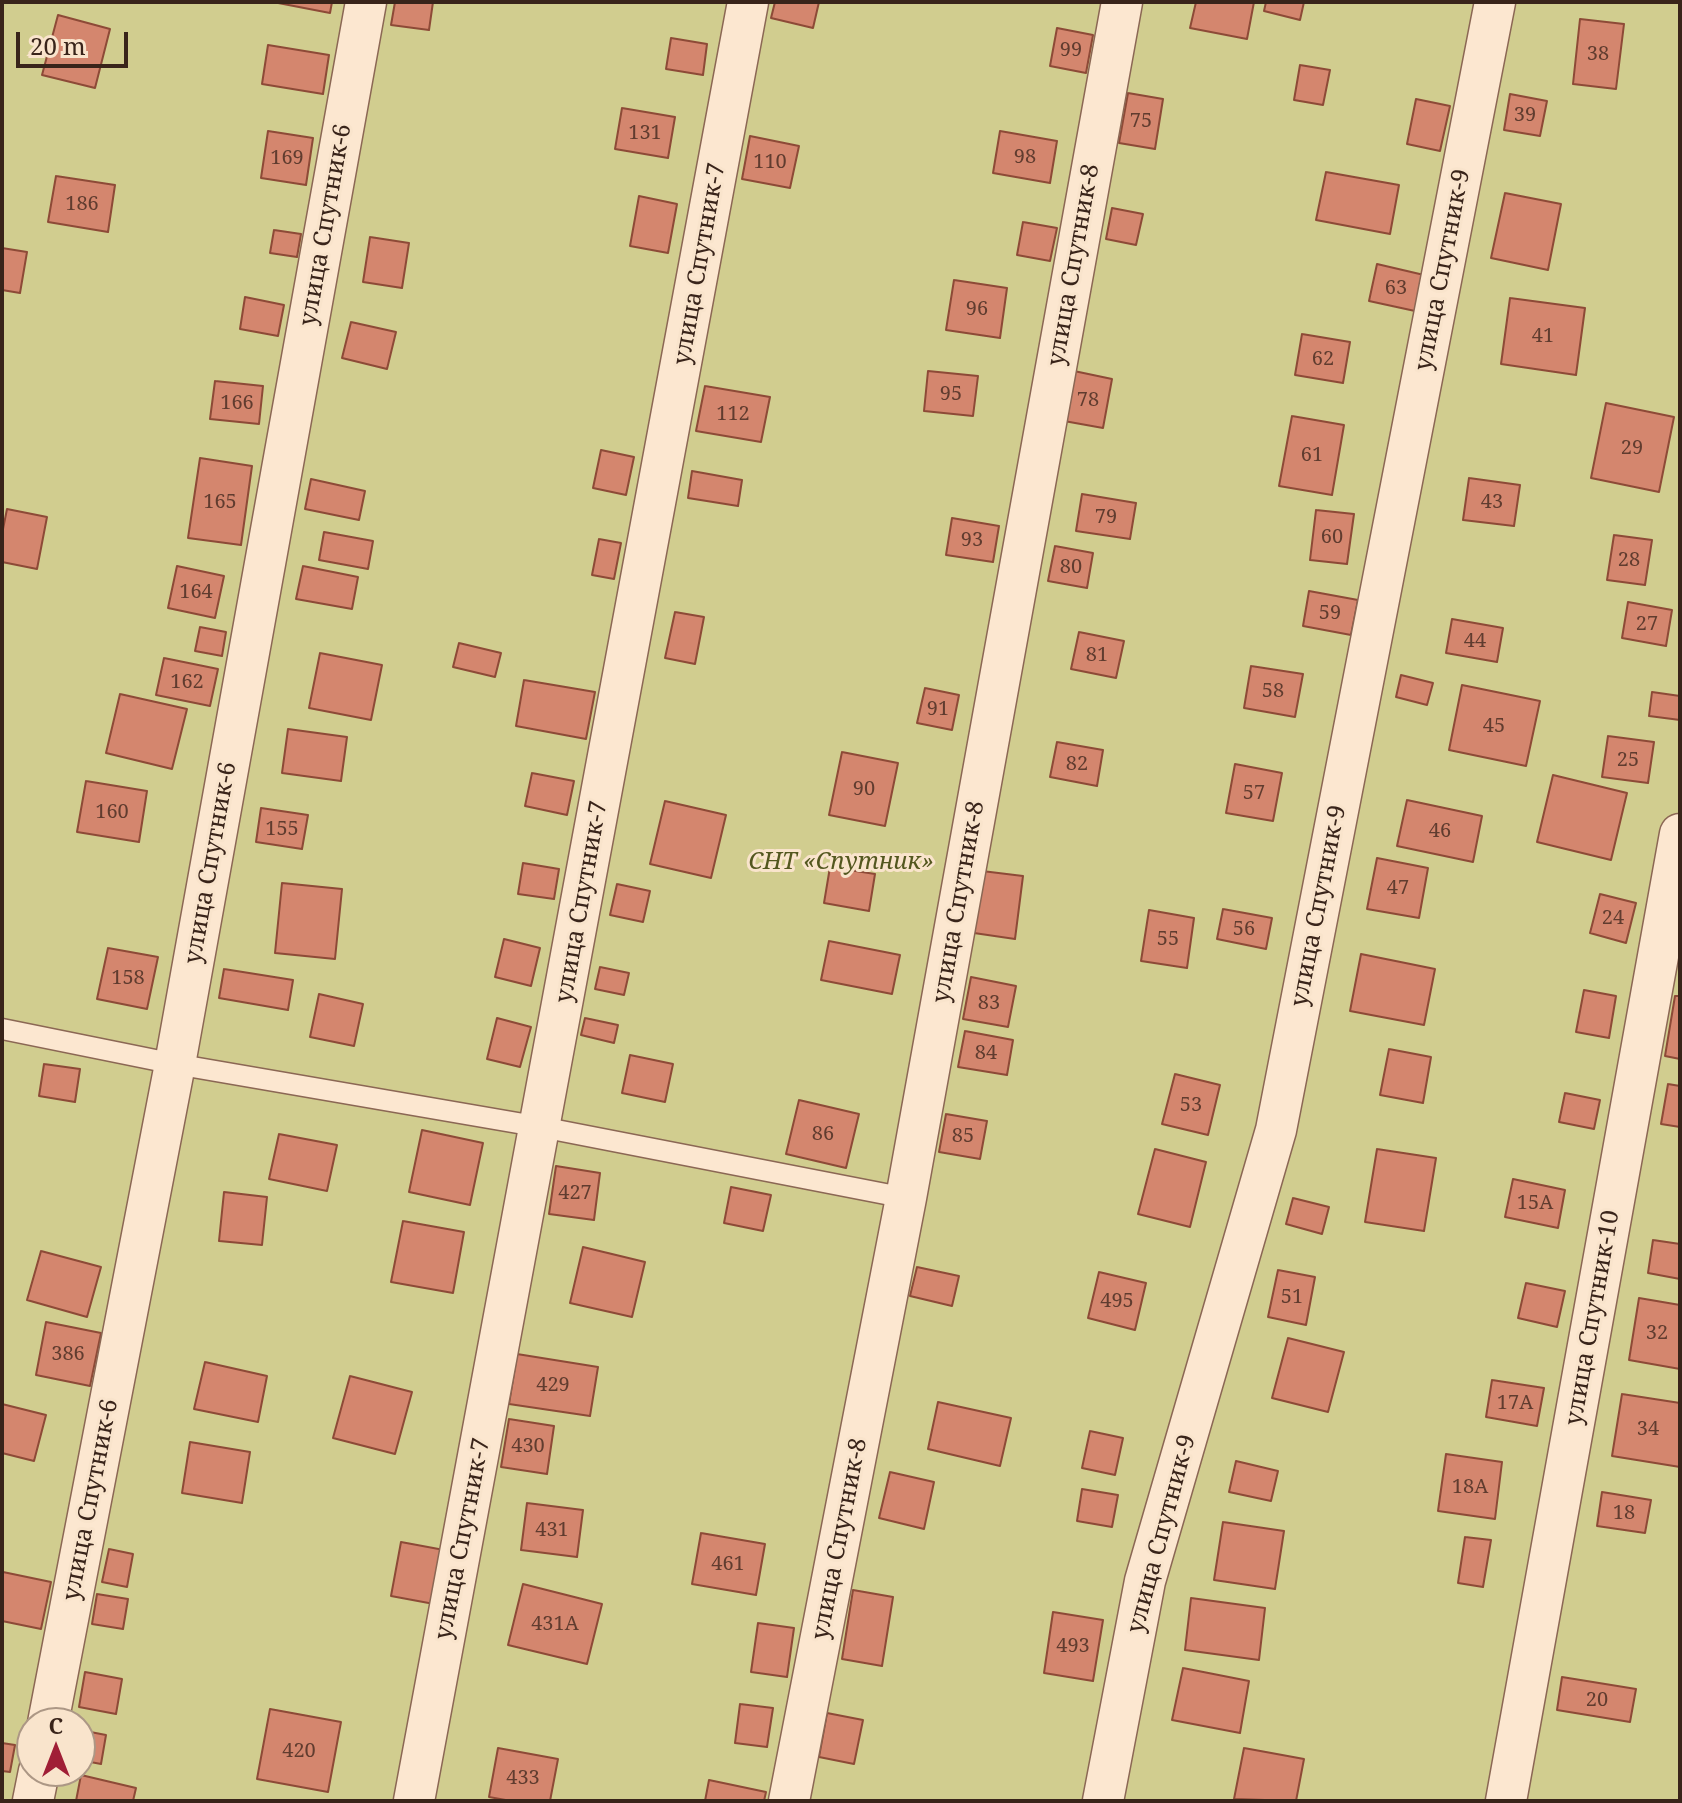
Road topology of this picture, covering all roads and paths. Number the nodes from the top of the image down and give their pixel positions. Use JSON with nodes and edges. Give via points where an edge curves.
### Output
{"nodes":[{"id":1,"x":366,"y":2,"type":"edge"},
{"id":2,"x":748,"y":2,"type":"edge"},
{"id":3,"x":1122,"y":2,"type":"edge"},
{"id":4,"x":1495,"y":2,"type":"edge"},
{"id":5,"x":1680,"y":834,"type":"edge"},
{"id":6,"x":2,"y":1029,"type":"edge"},
{"id":7,"x":175,"y":1064,"type":"junction"},
{"id":8,"x":541,"y":1127,"type":"junction"},
{"id":9,"x":906,"y":1198,"type":"junction"},
{"id":10,"x":51,"y":1707,"type":"edge"},
{"id":11,"x":414,"y":1801,"type":"edge"},
{"id":12,"x":789,"y":1801,"type":"edge"},
{"id":13,"x":1103,"y":1801,"type":"edge"},
{"id":14,"x":1506,"y":1801,"type":"edge"}],
"edges":[{"from":1,"to":7,"type":"street","name":"улица Спутник-6"},
{"from":2,"to":8,"type":"street","name":"улица Спутник-7"},
{"from":3,"to":9,"type":"street","name":"улица Спутник-8"},
{"from":4,"to":13,"type":"street","name":"улица Спутник-9","via":[[1276,1130],[1145,1581]]},
{"from":5,"to":14,"type":"street","name":"улица Спутник-10"},
{"from":6,"to":7,"type":"lane"},
{"from":7,"to":8,"type":"lane"},
{"from":7,"to":10,"type":"street","name":"улица Спутник-6"},
{"from":8,"to":9,"type":"lane"},
{"from":8,"to":11,"type":"street","name":"улица Спутник-7"},
{"from":9,"to":12,"type":"street","name":"улица Спутник-8"}]}
